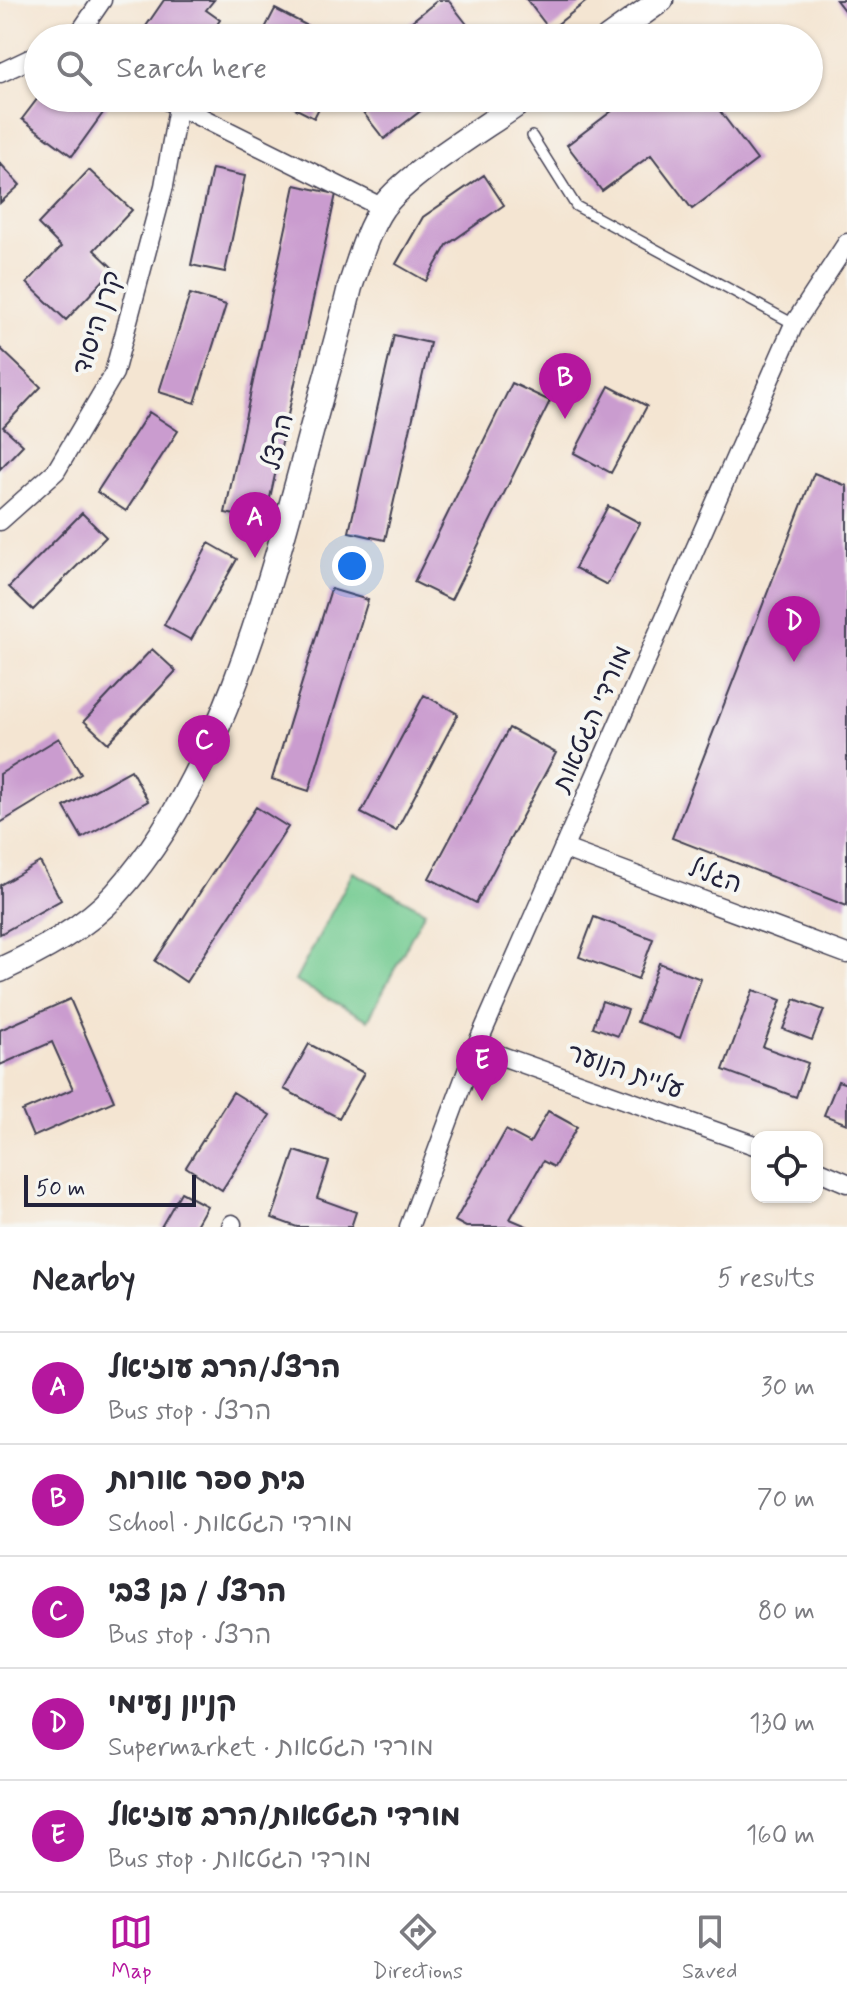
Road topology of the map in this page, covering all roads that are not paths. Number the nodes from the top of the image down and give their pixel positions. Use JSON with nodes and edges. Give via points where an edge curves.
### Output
{"nodes":[{"id":1,"x":102,"y":0,"type":"edge"},
{"id":2,"x":661,"y":0,"type":"edge"},
{"id":3,"x":86,"y":24,"type":"edge"},
{"id":4,"x":628,"y":24,"type":"edge"},
{"id":5,"x":24,"y":60,"type":"edge"},
{"id":6,"x":0,"y":73,"type":"edge"},
{"id":7,"x":169,"y":112,"type":"edge"},
{"id":8,"x":188,"y":112,"type":"edge"},
{"id":9,"x":507,"y":112,"type":"edge"},
{"id":10,"x":532,"y":136,"type":"dead end"},
{"id":11,"x":383,"y":208,"type":"junction"},
{"id":12,"x":847,"y":243,"type":"edge"},
{"id":13,"x":794,"y":324,"type":"junction"},
{"id":14,"x":0,"y":521,"type":"edge"},
{"id":15,"x":565,"y":849,"type":"junction"},
{"id":16,"x":847,"y":954,"type":"edge"},
{"id":17,"x":0,"y":970,"type":"edge"},
{"id":18,"x":476,"y":1047,"type":"junction"},
{"id":19,"x":751,"y":1144,"type":"edge"},
{"id":20,"x":823,"y":1173,"type":"edge"},
{"id":21,"x":847,"y":1183,"type":"edge"},
{"id":22,"x":409,"y":1227,"type":"edge"}],
"edges":[{"from":1,"to":3,"type":"street"},
{"from":2,"to":4,"type":"street"},
{"from":5,"to":6,"type":"street"},
{"from":7,"to":14,"type":"street","name":"קרן היסוד","via":[[164,186],[114,373],[56,471]]},
{"from":8,"to":11,"type":"street"},
{"from":9,"to":11,"type":"street","name":"הרצל","via":[[408,183]]},
{"from":10,"to":13,"type":"lane","via":[[576,206]]},
{"from":11,"to":17,"type":"street","name":"הרצל","via":[[350,287],[279,552],[231,694],[189,783],[115,895],[64,937]]},
{"from":12,"to":13,"type":"street","name":"מורדי הגטאות"},
{"from":13,"to":15,"type":"street","name":"מורדי הגטאות"},
{"from":15,"to":16,"type":"street","name":"הגליל"},
{"from":15,"to":18,"type":"street","name":"מורדי הגטאות"},
{"from":18,"to":19,"type":"street","name":"עליית הנוער"},
{"from":18,"to":22,"type":"street","name":"מורדי הגטאות"},
{"from":20,"to":21,"type":"street"}]}
